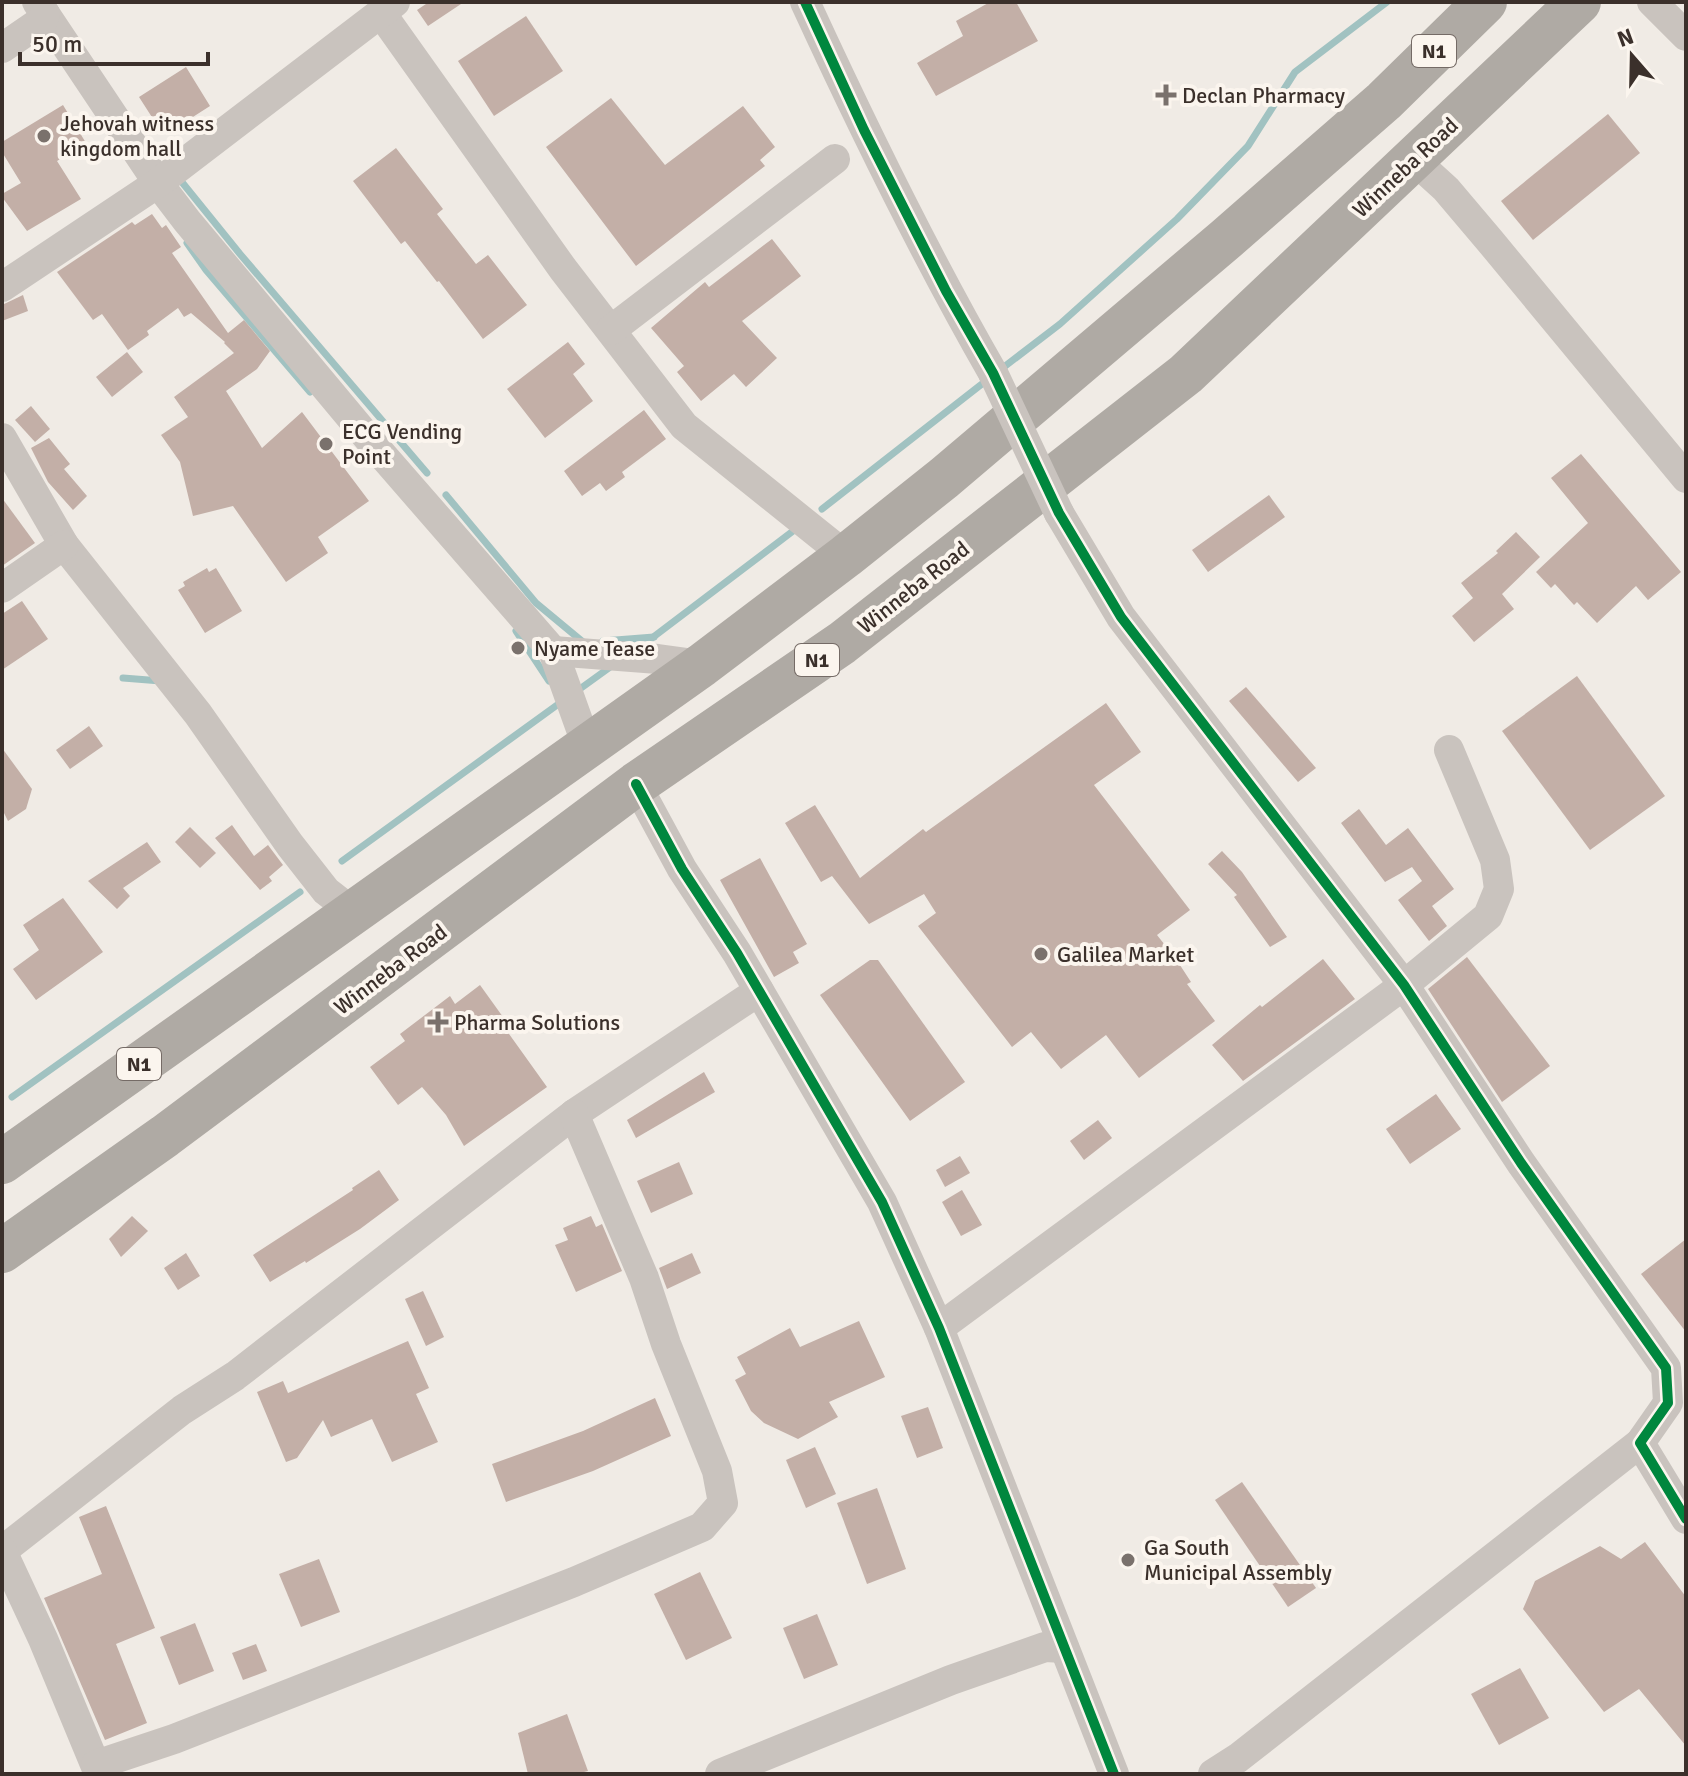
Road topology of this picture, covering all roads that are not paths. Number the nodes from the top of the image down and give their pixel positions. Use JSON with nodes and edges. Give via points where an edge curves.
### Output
{"nodes":[{"id":1,"x":805,"y":2,"type":"edge"},
{"id":2,"x":1485,"y":2,"type":"edge"},
{"id":3,"x":1579,"y":2,"type":"edge"},
{"id":4,"x":1652,"y":2,"type":"edge"},
{"id":5,"x":41,"y":8,"type":"edge"},
{"id":6,"x":388,"y":8,"type":"edge"},
{"id":7,"x":1686,"y":36,"type":"edge"},
{"id":8,"x":2,"y":48,"type":"edge"},
{"id":9,"x":835,"y":159,"type":"dead end"},
{"id":10,"x":1413,"y":159,"type":"junction"},
{"id":11,"x":158,"y":183,"type":"junction"},
{"id":12,"x":2,"y":287,"type":"edge"},
{"id":13,"x":611,"y":330,"type":"junction"},
{"id":14,"x":2,"y":438,"type":"edge"},
{"id":15,"x":1686,"y":478,"type":"edge"},
{"id":16,"x":64,"y":545,"type":"junction"},
{"id":17,"x":846,"y":556,"type":"junction"},
{"id":18,"x":2,"y":588,"type":"edge"},
{"id":19,"x":553,"y":651,"type":"junction"},
{"id":20,"x":702,"y":665,"type":"junction"},
{"id":21,"x":587,"y":746,"type":"junction"},
{"id":22,"x":1449,"y":750,"type":"dead end"},
{"id":23,"x":636,"y":784,"type":"junction"},
{"id":24,"x":353,"y":912,"type":"junction"},
{"id":25,"x":1404,"y":985,"type":"junction"},
{"id":26,"x":759,"y":991,"type":"junction"},
{"id":27,"x":574,"y":1114,"type":"junction"},
{"id":28,"x":8,"y":1146,"type":"edge"},
{"id":29,"x":2,"y":1251,"type":"edge"},
{"id":30,"x":939,"y":1328,"type":"junction"},
{"id":31,"x":1640,"y":1443,"type":"junction"},
{"id":32,"x":1686,"y":1519,"type":"edge"},
{"id":33,"x":5,"y":1541,"type":"edge"},
{"id":34,"x":1064,"y":1648,"type":"junction"},
{"id":35,"x":98,"y":1769,"type":"edge"},
{"id":36,"x":720,"y":1774,"type":"edge"},
{"id":37,"x":1114,"y":1774,"type":"edge"},
{"id":38,"x":1213,"y":1774,"type":"edge"}],
"edges":[{"from":1,"to":25,"type":"street","bridge":true,"via":[[1059,513],[1121,617]]},
{"from":2,"to":17,"type":"highway","number":"N1","via":[[1384,101],[1226,239]]},
{"from":3,"to":10,"type":"highway","name":"Winneba Road","number":"N1"},
{"from":4,"to":7,"type":"street"},
{"from":5,"to":8,"type":"street","via":[[43,20]]},
{"from":5,"to":11,"type":"street"},
{"from":6,"to":11,"type":"street"},
{"from":6,"to":13,"type":"street","via":[[563,269]]},
{"from":9,"to":13,"type":"street"},
{"from":10,"to":15,"type":"street","via":[[1446,189]]},
{"from":10,"to":23,"type":"highway","name":"Winneba Road","number":"N1","via":[[1186,374],[842,643]]},
{"from":11,"to":12,"type":"street"},
{"from":11,"to":19,"type":"street","via":[[378,450]]},
{"from":13,"to":17,"type":"street","via":[[684,426]]},
{"from":14,"to":16,"type":"street"},
{"from":16,"to":18,"type":"street"},
{"from":16,"to":24,"type":"street","via":[[198,714],[326,891]]},
{"from":17,"to":20,"type":"highway","number":"N1"},
{"from":19,"to":20,"type":"street"},
{"from":19,"to":21,"type":"street"},
{"from":20,"to":21,"type":"highway","number":"N1"},
{"from":21,"to":24,"type":"highway","number":"N1"},
{"from":22,"to":25,"type":"street","via":[[1495,860],[1499,889],[1488,916]]},
{"from":23,"to":26,"type":"street"},
{"from":23,"to":29,"type":"highway","name":"Winneba Road","number":"N1","via":[[189,1119]]},
{"from":24,"to":28,"type":"highway","number":"N1"},
{"from":25,"to":30,"type":"street"},
{"from":25,"to":31,"type":"street","via":[[1666,1368],[1668,1403]]},
{"from":26,"to":27,"type":"street"},
{"from":26,"to":30,"type":"street","via":[[882,1202]]},
{"from":27,"to":33,"type":"street","via":[[235,1376]]},
{"from":27,"to":35,"type":"street","via":[[644,1278],[717,1471],[723,1503],[702,1527],[574,1582]]},
{"from":30,"to":34,"type":"street"},
{"from":31,"to":32,"type":"street"},
{"from":31,"to":38,"type":"street"},
{"from":33,"to":35,"type":"street"},
{"from":34,"to":36,"type":"street","via":[[1045,1647],[951,1680]]},
{"from":34,"to":37,"type":"street"}]}
